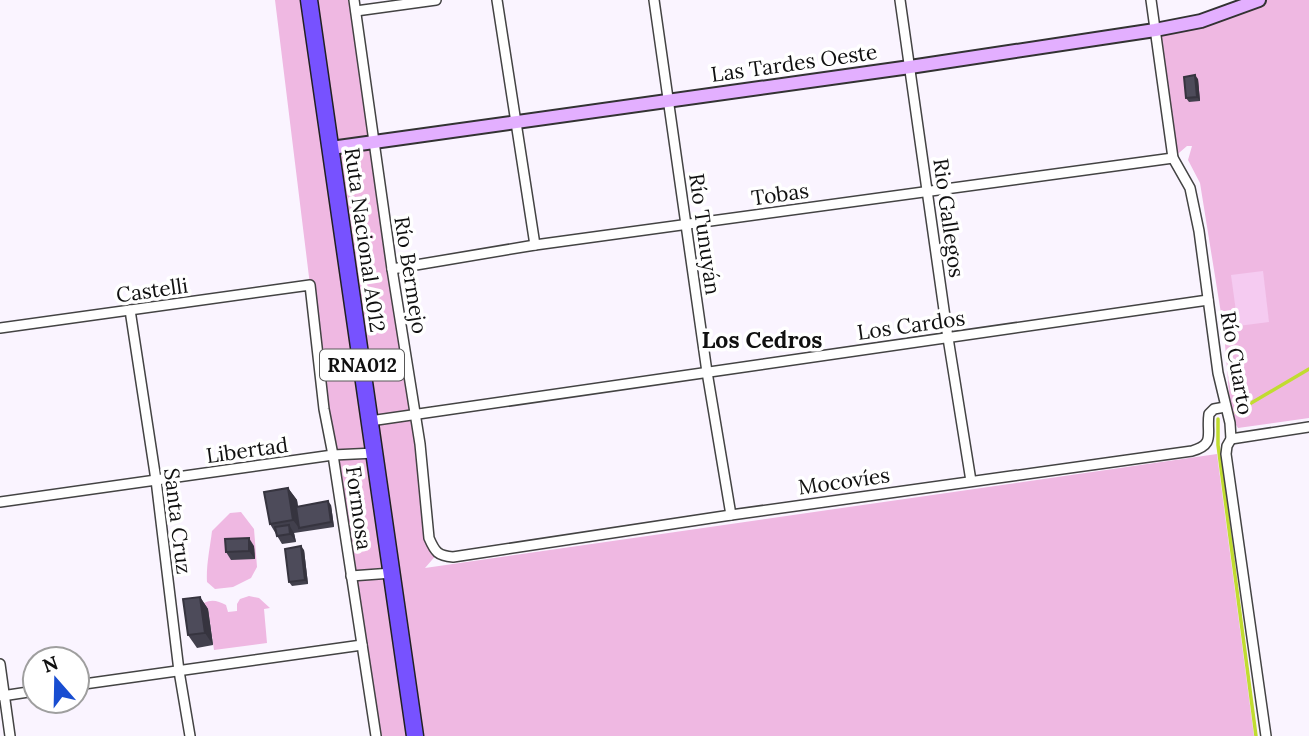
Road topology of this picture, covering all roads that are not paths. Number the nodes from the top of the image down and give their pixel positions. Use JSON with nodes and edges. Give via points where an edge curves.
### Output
{"nodes":[{"id":1,"x":309,"y":0,"type":"edge"},
{"id":2,"x":354,"y":0,"type":"edge"},
{"id":3,"x":436,"y":0,"type":"edge"},
{"id":4,"x":498,"y":0,"type":"edge"},
{"id":5,"x":654,"y":0,"type":"edge"},
{"id":6,"x":900,"y":0,"type":"edge"},
{"id":7,"x":1151,"y":0,"type":"edge"},
{"id":8,"x":1259,"y":0,"type":"edge"},
{"id":9,"x":356,"y":12,"type":"junction"},
{"id":10,"x":1155,"y":30,"type":"junction"},
{"id":11,"x":910,"y":67,"type":"junction"},
{"id":12,"x":668,"y":100,"type":"junction"},
{"id":13,"x":516,"y":122,"type":"junction"},
{"id":14,"x":374,"y":141,"type":"junction"},
{"id":15,"x":331,"y":148,"type":"junction"},
{"id":16,"x":1173,"y":158,"type":"junction"},
{"id":17,"x":928,"y":192,"type":"junction"},
{"id":18,"x":686,"y":225,"type":"junction"},
{"id":19,"x":535,"y":245,"type":"junction"},
{"id":20,"x":392,"y":269,"type":"junction"},
{"id":21,"x":310,"y":285,"type":"joint"},
{"id":22,"x":1208,"y":300,"type":"junction"},
{"id":23,"x":130,"y":310,"type":"junction"},
{"id":24,"x":0,"y":328,"type":"edge"},
{"id":25,"x":948,"y":338,"type":"junction"},
{"id":26,"x":708,"y":372,"type":"junction"},
{"id":27,"x":1225,"y":407,"type":"junction"},
{"id":28,"x":415,"y":414,"type":"junction"},
{"id":29,"x":370,"y":421,"type":"junction"},
{"id":30,"x":1309,"y":427,"type":"edge"},
{"id":31,"x":1231,"y":439,"type":"junction"},
{"id":32,"x":375,"y":453,"type":"junction"},
{"id":33,"x":333,"y":455,"type":"junction"},
{"id":34,"x":156,"y":480,"type":"junction"},
{"id":35,"x":971,"y":481,"type":"junction"},
{"id":36,"x":0,"y":502,"type":"edge"},
{"id":37,"x":731,"y":515,"type":"junction"},
{"id":38,"x":438,"y":553,"type":"joint"},
{"id":39,"x":392,"y":573,"type":"junction"},
{"id":40,"x":351,"y":576,"type":"junction"},
{"id":41,"x":362,"y":645,"type":"junction"},
{"id":42,"x":0,"y":664,"type":"edge"},
{"id":43,"x":179,"y":670,"type":"junction"},
{"id":44,"x":91,"y":683,"type":"edge"},
{"id":45,"x":21,"y":693,"type":"edge"},
{"id":46,"x":2,"y":695,"type":"edge"},
{"id":47,"x":10,"y":736,"type":"edge"},
{"id":48,"x":190,"y":736,"type":"edge"},
{"id":49,"x":376,"y":736,"type":"edge"},
{"id":50,"x":415,"y":736,"type":"edge"},
{"id":51,"x":1266,"y":736,"type":"edge"}],
"edges":[{"from":1,"to":15,"type":"highway","name":"Ruta Nacional A012","number":"RNA012"},
{"from":2,"to":9,"type":"street","name":"Río Bermejo"},
{"from":3,"to":9,"type":"street"},
{"from":4,"to":13,"type":"street"},
{"from":5,"to":12,"type":"street","name":"Río Tunuyán"},
{"from":6,"to":11,"type":"street","name":"Rio Gallegos"},
{"from":7,"to":10,"type":"street","name":"Río Cuarto"},
{"from":8,"to":10,"type":"street","name":"Las Tardes Oeste","via":[[1201,21]]},
{"from":9,"to":14,"type":"street","name":"Río Bermejo"},
{"from":10,"to":11,"type":"street","name":"Las Tardes Oeste"},
{"from":10,"to":16,"type":"street","name":"Río Cuarto"},
{"from":11,"to":12,"type":"street","name":"Las Tardes Oeste"},
{"from":11,"to":17,"type":"street","name":"Rio Gallegos"},
{"from":12,"to":13,"type":"street","name":"Las Tardes Oeste"},
{"from":12,"to":18,"type":"street","name":"Río Tunuyán"},
{"from":13,"to":14,"type":"street","name":"Las Tardes Oeste"},
{"from":13,"to":19,"type":"street"},
{"from":14,"to":15,"type":"street","name":"Las Tardes Oeste"},
{"from":14,"to":20,"type":"street","name":"Río Bermejo"},
{"from":15,"to":29,"type":"highway","name":"Ruta Nacional A012","number":"RNA012"},
{"from":16,"to":17,"type":"street","name":"Tobas"},
{"from":16,"to":22,"type":"street","name":"Río Cuarto","via":[[1190,188]]},
{"from":17,"to":18,"type":"street","name":"Tobas"},
{"from":17,"to":25,"type":"street","name":"Rio Gallegos"},
{"from":18,"to":19,"type":"street","name":"Tobas"},
{"from":18,"to":26,"type":"street","name":"Río Tunuyán"},
{"from":19,"to":20,"type":"street","name":"Tobas"},
{"from":20,"to":28,"type":"street","name":"Río Bermejo"},
{"from":21,"to":23,"type":"street","name":"Castelli"},
{"from":21,"to":33,"type":"street","name":"Formosa"},
{"from":22,"to":25,"type":"street","name":"Los Cardos"},
{"from":22,"to":27,"type":"street","name":"Río Cuarto"},
{"from":23,"to":24,"type":"street","name":"Castelli"},
{"from":23,"to":34,"type":"street","name":"Santa Cruz"},
{"from":25,"to":26,"type":"street","name":"Los Cardos"},
{"from":25,"to":35,"type":"street","name":"Rio Gallegos"},
{"from":26,"to":28,"type":"street","name":"Los Cardos"},
{"from":26,"to":37,"type":"street","name":"Río Tunuyán"},
{"from":27,"to":31,"type":"street","name":"Río Cuarto"},
{"from":27,"to":35,"type":"street","name":"Mocovíes","via":[[1209,414],[1208,443],[1203,448]]},
{"from":28,"to":29,"type":"street","name":"Los Cardos"},
{"from":28,"to":38,"type":"street","name":"Río Bermejo","via":[[429,538]]},
{"from":29,"to":32,"type":"highway","name":"Ruta Nacional A012","number":"RNA012"},
{"from":30,"to":31,"type":"street"},
{"from":31,"to":51,"type":"street","name":"Río Cuarto","via":[[1226,454]]},
{"from":32,"to":33,"type":"street","name":"Libertad"},
{"from":32,"to":39,"type":"highway","name":"Ruta Nacional A012","number":"RNA012"},
{"from":33,"to":34,"type":"street","name":"Libertad"},
{"from":33,"to":40,"type":"street","name":"Formosa"},
{"from":34,"to":36,"type":"street","name":"Libertad"},
{"from":34,"to":43,"type":"street","name":"Santa Cruz"},
{"from":35,"to":37,"type":"street","name":"Mocovíes"},
{"from":37,"to":38,"type":"street","name":"Mocovíes","via":[[453,557]]},
{"from":39,"to":40,"type":"street"},
{"from":39,"to":50,"type":"highway","name":"Ruta Nacional A012","number":"RNA012"},
{"from":40,"to":41,"type":"street","name":"Formosa"},
{"from":41,"to":43,"type":"street"},
{"from":41,"to":49,"type":"street","name":"Formosa"},
{"from":42,"to":46,"type":"street"},
{"from":43,"to":44,"type":"street"},
{"from":43,"to":48,"type":"street","name":"Santa Cruz"},
{"from":45,"to":46,"type":"street"},
{"from":46,"to":47,"type":"street"}]}
